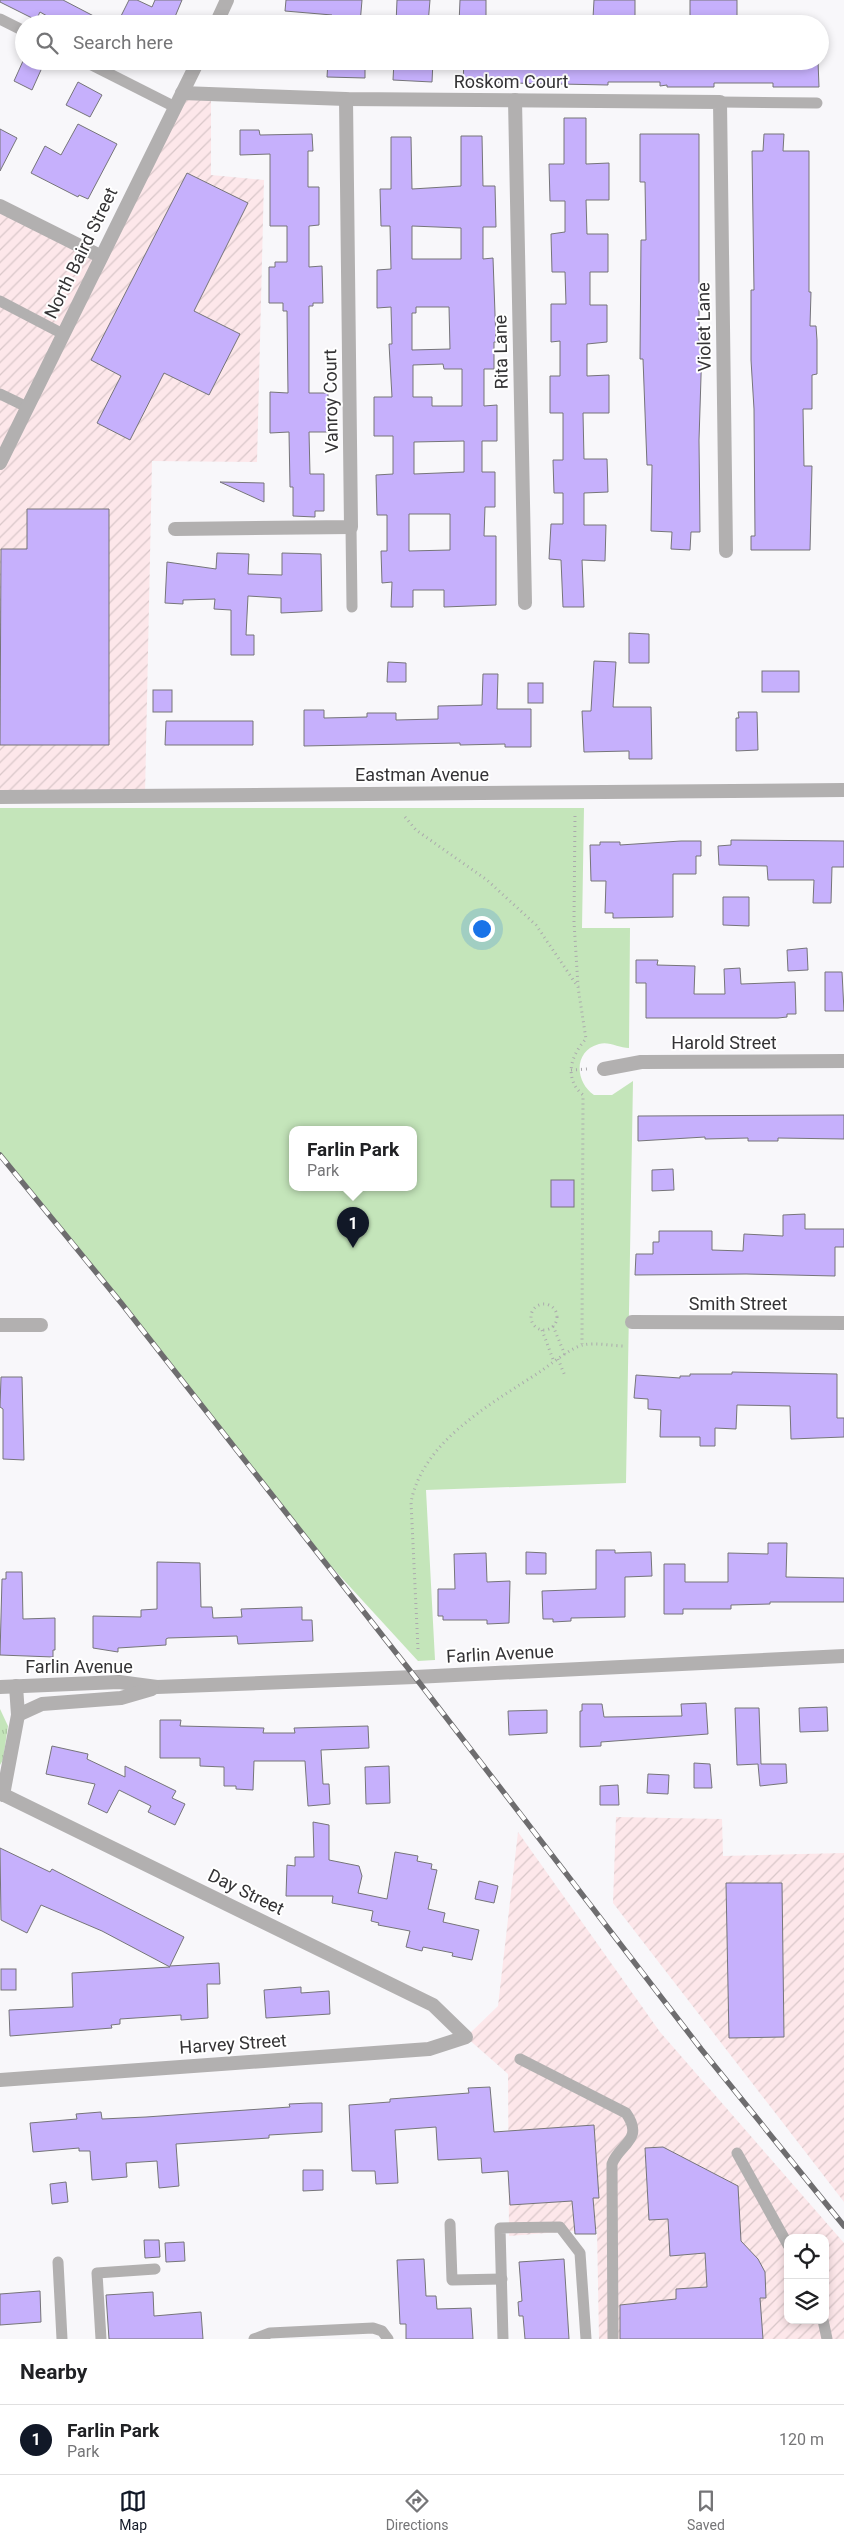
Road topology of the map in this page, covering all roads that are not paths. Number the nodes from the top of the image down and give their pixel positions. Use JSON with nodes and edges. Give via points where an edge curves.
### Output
{"nodes":[{"id":1,"x":227,"y":0,"type":"edge"},
{"id":2,"x":220,"y":15,"type":"edge"},
{"id":3,"x":0,"y":19,"type":"edge"},
{"id":4,"x":15,"y":26,"type":"edge"},
{"id":5,"x":102,"y":70,"type":"edge"},
{"id":6,"x":194,"y":70,"type":"edge"},
{"id":7,"x":182,"y":93,"type":"junction"},
{"id":8,"x":346,"y":99,"type":"junction"},
{"id":9,"x":515,"y":100,"type":"junction"},
{"id":10,"x":720,"y":102,"type":"junction"},
{"id":11,"x":817,"y":103,"type":"dead end"},
{"id":12,"x":175,"y":107,"type":"junction"},
{"id":13,"x":0,"y":206,"type":"edge"},
{"id":14,"x":100,"y":256,"type":"junction"},
{"id":15,"x":0,"y":301,"type":"edge"},
{"id":16,"x":62,"y":334,"type":"junction"},
{"id":17,"x":0,"y":394,"type":"edge"},
{"id":18,"x":27,"y":407,"type":"junction"},
{"id":19,"x":0,"y":463,"type":"edge"},
{"id":20,"x":351,"y":527,"type":"junction"},
{"id":21,"x":175,"y":529,"type":"dead end"},
{"id":22,"x":726,"y":551,"type":"dead end"},
{"id":23,"x":525,"y":603,"type":"dead end"},
{"id":24,"x":352,"y":607,"type":"dead end"},
{"id":25,"x":844,"y":790,"type":"edge"},
{"id":26,"x":0,"y":797,"type":"edge"},
{"id":27,"x":844,"y":1061,"type":"edge"},
{"id":28,"x":604,"y":1069,"type":"dead end"},
{"id":29,"x":632,"y":1322,"type":"dead end"},
{"id":30,"x":844,"y":1324,"type":"edge"},
{"id":31,"x":0,"y":1325,"type":"edge"},
{"id":32,"x":41,"y":1325,"type":"dead end"},
{"id":33,"x":844,"y":1656,"type":"edge"},
{"id":34,"x":16,"y":1686,"type":"junction"},
{"id":35,"x":0,"y":1687,"type":"edge"},
{"id":36,"x":158,"y":1687,"type":"junction"},
{"id":37,"x":18,"y":1715,"type":"junction"},
{"id":38,"x":2,"y":1794,"type":"edge"},
{"id":39,"x":466,"y":2037,"type":"joint"},
{"id":40,"x":520,"y":2059,"type":"dead end"},
{"id":41,"x":0,"y":2080,"type":"edge"},
{"id":42,"x":737,"y":2153,"type":"dead end"},
{"id":43,"x":450,"y":2224,"type":"dead end"},
{"id":44,"x":784,"y":2237,"type":"edge"},
{"id":45,"x":58,"y":2262,"type":"dead end"},
{"id":46,"x":155,"y":2269,"type":"dead end"},
{"id":47,"x":502,"y":2279,"type":"junction"},
{"id":48,"x":824,"y":2324,"type":"edge"},
{"id":49,"x":62,"y":2339,"type":"edge"},
{"id":50,"x":101,"y":2339,"type":"edge"},
{"id":51,"x":254,"y":2339,"type":"edge"},
{"id":52,"x":388,"y":2339,"type":"edge"},
{"id":53,"x":503,"y":2339,"type":"edge"},
{"id":54,"x":586,"y":2339,"type":"edge"},
{"id":55,"x":613,"y":2339,"type":"edge"},
{"id":56,"x":827,"y":2339,"type":"edge"}],
"edges":[{"from":1,"to":2,"type":"street"},
{"from":3,"to":4,"type":"lane"},
{"from":5,"to":12,"type":"lane"},
{"from":6,"to":7,"type":"street","name":"North Baird Street"},
{"from":7,"to":8,"type":"street","name":"Roskom Court"},
{"from":7,"to":12,"type":"street","name":"North Baird Street"},
{"from":8,"to":9,"type":"street","name":"Roskom Court"},
{"from":8,"to":20,"type":"street","name":"Vanroy Court"},
{"from":9,"to":10,"type":"street","name":"Roskom Court"},
{"from":9,"to":23,"type":"street","name":"Rita Lane"},
{"from":10,"to":11,"type":"lane"},
{"from":10,"to":22,"type":"street","name":"Violet Lane"},
{"from":12,"to":14,"type":"street","name":"North Baird Street"},
{"from":13,"to":14,"type":"street"},
{"from":14,"to":16,"type":"street","name":"North Baird Street"},
{"from":15,"to":16,"type":"lane"},
{"from":16,"to":18,"type":"street","name":"North Baird Street"},
{"from":17,"to":18,"type":"lane"},
{"from":18,"to":19,"type":"street","name":"North Baird Street"},
{"from":20,"to":21,"type":"street"},
{"from":20,"to":24,"type":"lane"},
{"from":25,"to":26,"type":"street","name":"Eastman Avenue"},
{"from":27,"to":28,"type":"street","name":"Harold Street","via":[[641,1062]]},
{"from":29,"to":30,"type":"street","name":"Smith Street"},
{"from":31,"to":32,"type":"street"},
{"from":33,"to":36,"type":"street","name":"Farlin Avenue"},
{"from":34,"to":35,"type":"street","name":"Farlin Avenue"},
{"from":34,"to":36,"type":"street","name":"Farlin Avenue","via":[[120,1682]]},
{"from":34,"to":37,"type":"street"},
{"from":36,"to":37,"type":"street","name":"Farlin Avenue","via":[[121,1698],[42,1704]]},
{"from":37,"to":38,"type":"street"},
{"from":38,"to":39,"type":"street","name":"Day Street","via":[[433,2005]]},
{"from":39,"to":41,"type":"street","name":"Harvey Street","via":[[429,2049]]},
{"from":40,"to":55,"type":"lane","via":[[626,2113],[631,2120],[629,2142],[612,2164]]},
{"from":42,"to":44,"type":"lane"},
{"from":43,"to":47,"type":"lane","via":[[452,2280]]},
{"from":45,"to":49,"type":"lane"},
{"from":46,"to":50,"type":"lane","via":[[97,2273]]},
{"from":47,"to":53,"type":"lane"},
{"from":47,"to":54,"type":"lane","via":[[500,2228],[560,2227],[580,2253]]},
{"from":48,"to":56,"type":"lane"},
{"from":51,"to":52,"type":"lane","via":[[270,2333],[373,2328],[382,2331]]}]}
